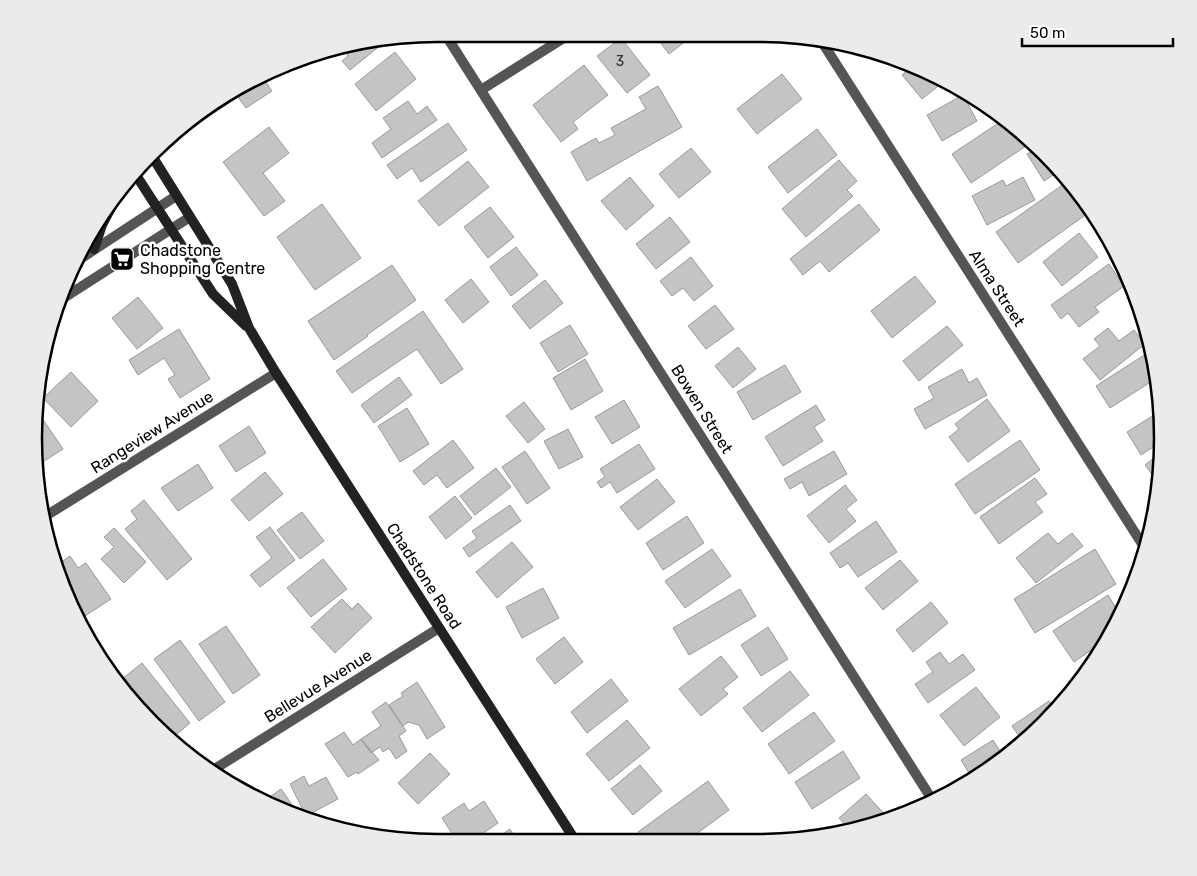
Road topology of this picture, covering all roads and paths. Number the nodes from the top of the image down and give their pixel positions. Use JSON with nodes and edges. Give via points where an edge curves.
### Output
{"nodes":[{"id":1,"x":450,"y":42,"type":"edge"},
{"id":2,"x":557,"y":42,"type":"edge"},
{"id":3,"x":826,"y":48,"type":"edge"},
{"id":4,"x":481,"y":90,"type":"junction"},
{"id":5,"x":155,"y":161,"type":"edge"},
{"id":6,"x":139,"y":180,"type":"edge"},
{"id":7,"x":176,"y":196,"type":"junction"},
{"id":8,"x":157,"y":208,"type":"junction"},
{"id":9,"x":190,"y":217,"type":"junction"},
{"id":10,"x":171,"y":229,"type":"junction"},
{"id":11,"x":99,"y":233,"type":"edge"},
{"id":12,"x":94,"y":250,"type":"junction"},
{"id":13,"x":88,"y":254,"type":"edge"},
{"id":14,"x":70,"y":294,"type":"edge"},
{"id":15,"x":249,"y":328,"type":"junction"},
{"id":16,"x":276,"y":372,"type":"junction"},
{"id":17,"x":50,"y":513,"type":"edge"},
{"id":18,"x":1141,"y":542,"type":"edge"},
{"id":19,"x":439,"y":628,"type":"junction"},
{"id":20,"x":218,"y":767,"type":"edge"},
{"id":21,"x":930,"y":795,"type":"edge"},
{"id":22,"x":570,"y":834,"type":"edge"}],
"edges":[{"from":1,"to":4,"type":"street","name":"Bowen Street"},
{"from":2,"to":4,"type":"street"},
{"from":3,"to":18,"type":"street","name":"Alma Street"},
{"from":4,"to":21,"type":"street","name":"Bowen Street"},
{"from":5,"to":7,"type":"street","name":"Chadstone Road"},
{"from":6,"to":8,"type":"street","name":"Chadstone Road"},
{"from":7,"to":8,"type":"street"},
{"from":7,"to":9,"type":"street","name":"Chadstone Road"},
{"from":8,"to":10,"type":"street","name":"Chadstone Road"},
{"from":8,"to":12,"type":"street"},
{"from":9,"to":10,"type":"street"},
{"from":9,"to":15,"type":"street","name":"Chadstone Road","via":[[232,284]]},
{"from":10,"to":14,"type":"street"},
{"from":10,"to":15,"type":"street","name":"Chadstone Road","via":[[213,294]]},
{"from":11,"to":12,"type":"street"},
{"from":12,"to":13,"type":"street"},
{"from":15,"to":16,"type":"street","name":"Chadstone Road"},
{"from":16,"to":17,"type":"street","name":"Rangeview Avenue"},
{"from":16,"to":19,"type":"street","name":"Chadstone Road"},
{"from":19,"to":20,"type":"street","name":"Bellevue Avenue"},
{"from":19,"to":22,"type":"street","name":"Chadstone Road"}]}
